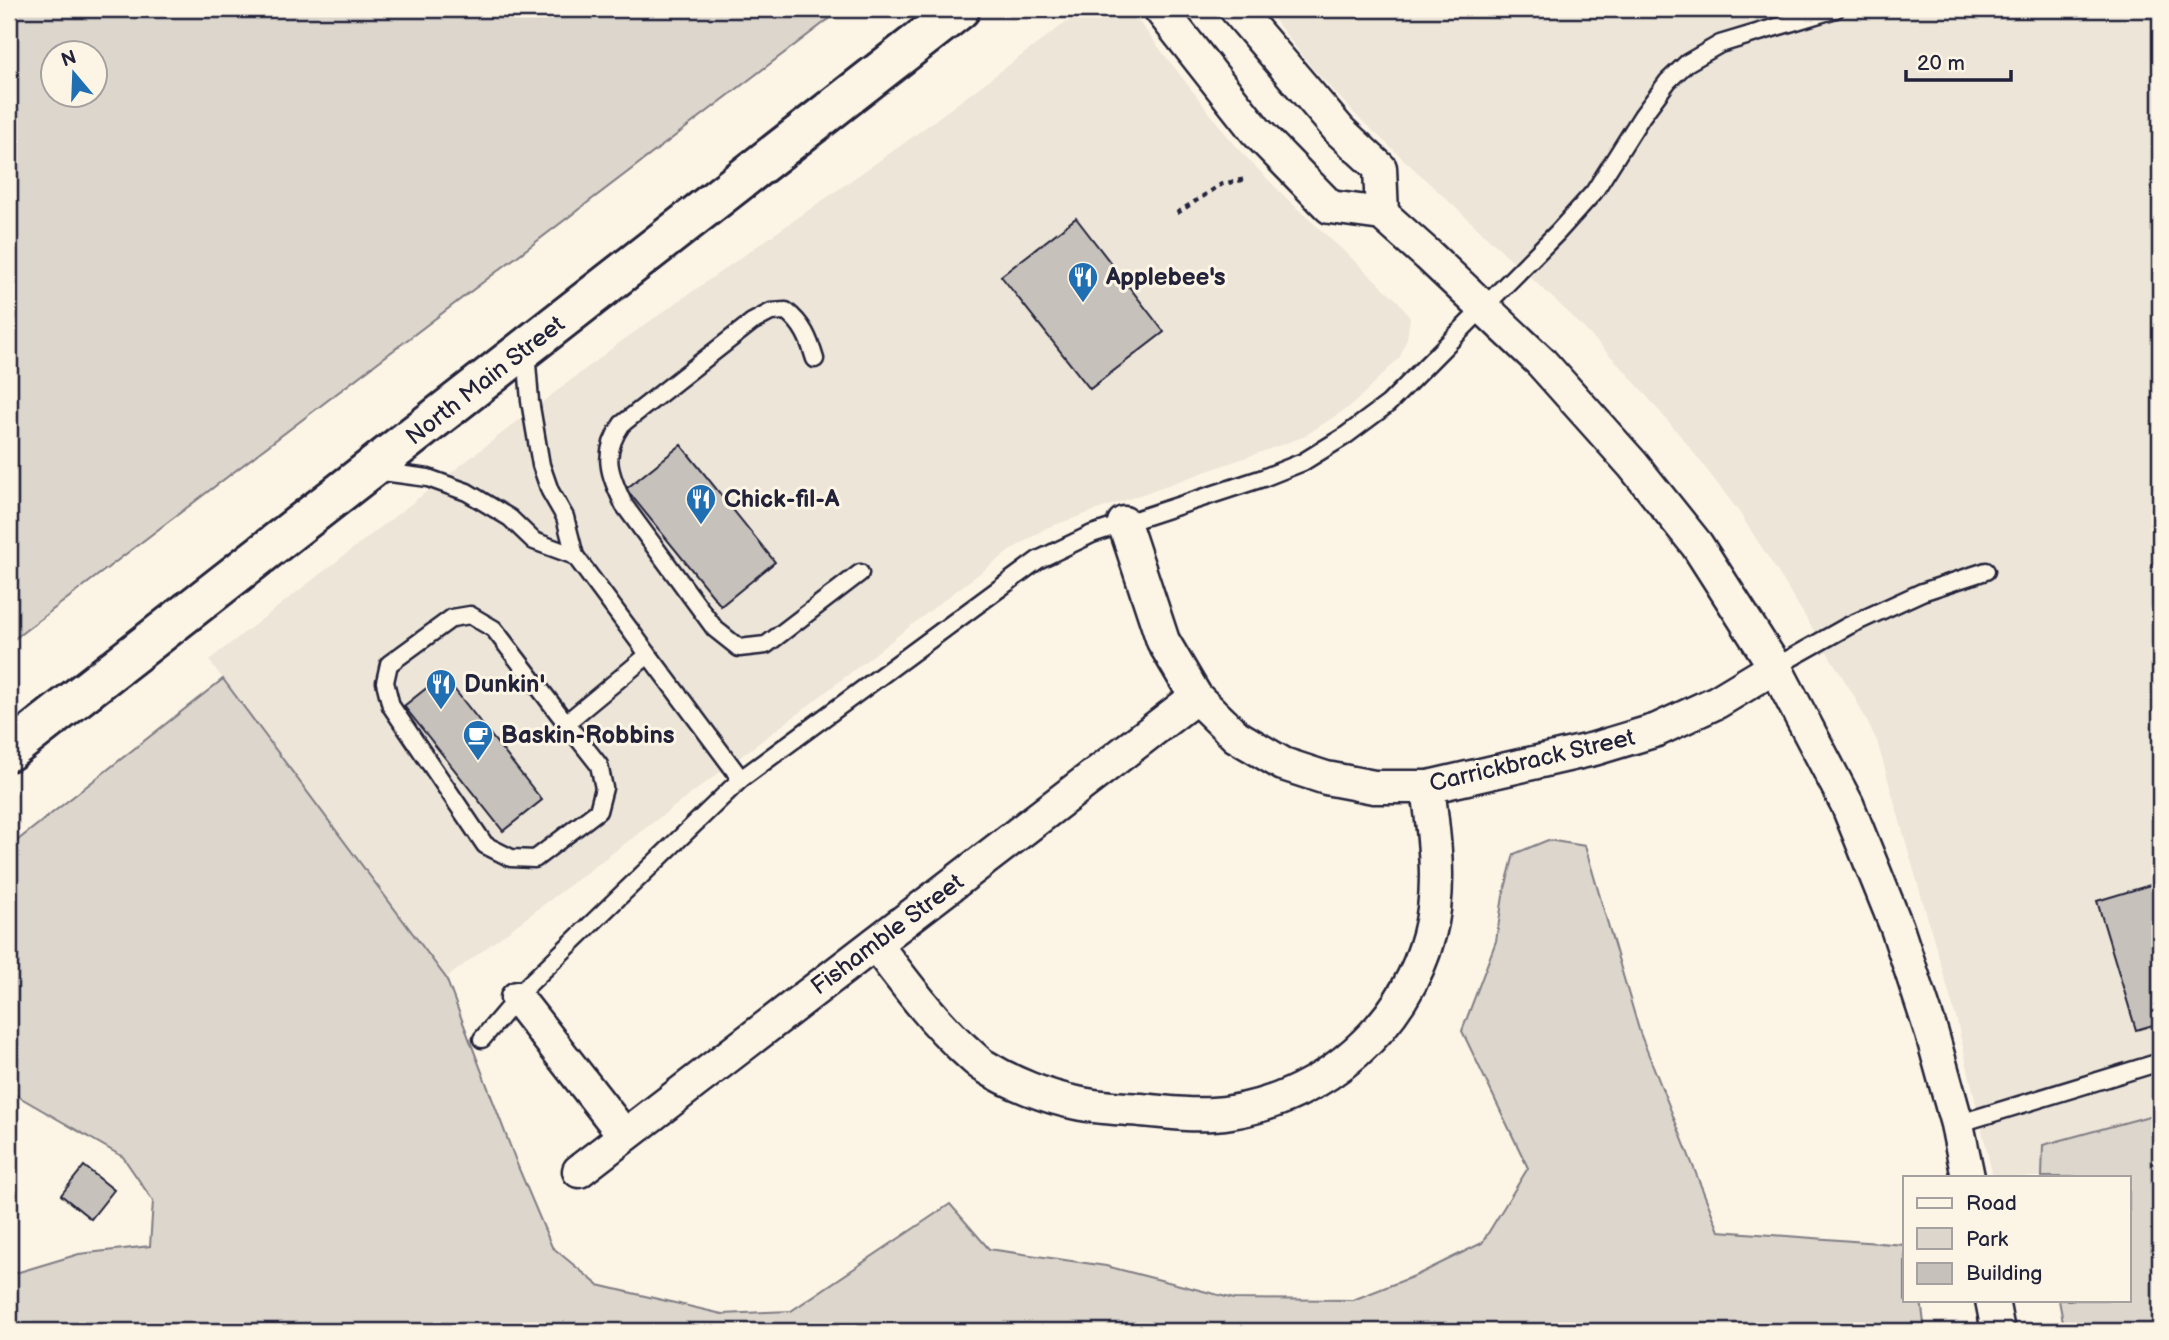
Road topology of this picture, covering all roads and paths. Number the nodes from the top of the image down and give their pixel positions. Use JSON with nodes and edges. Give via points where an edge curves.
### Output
{"nodes":[{"id":1,"x":960,"y":9,"type":"edge"},
{"id":2,"x":1160,"y":9,"type":"edge"},
{"id":3,"x":1236,"y":9,"type":"edge"},
{"id":4,"x":1836,"y":9,"type":"edge"},
{"id":5,"x":1247,"y":178,"type":"dead end"},
{"id":6,"x":1177,"y":213,"type":"dead end"},
{"id":7,"x":1382,"y":214,"type":"junction"},
{"id":8,"x":1484,"y":308,"type":"junction"},
{"id":9,"x":526,"y":348,"type":"junction"},
{"id":10,"x":814,"y":359,"type":"dead end"},
{"id":11,"x":368,"y":470,"type":"junction"},
{"id":12,"x":1124,"y":523,"type":"junction"},
{"id":13,"x":575,"y":556,"type":"junction"},
{"id":14,"x":1986,"y":571,"type":"dead end"},
{"id":15,"x":860,"y":573,"type":"dead end"},
{"id":16,"x":648,"y":655,"type":"junction"},
{"id":17,"x":1775,"y":667,"type":"junction"},
{"id":18,"x":1196,"y":697,"type":"junction"},
{"id":19,"x":566,"y":723,"type":"junction"},
{"id":20,"x":9,"y":751,"type":"edge"},
{"id":21,"x":741,"y":779,"type":"junction"},
{"id":22,"x":1429,"y":787,"type":"junction"},
{"id":23,"x":875,"y":944,"type":"junction"},
{"id":24,"x":517,"y":998,"type":"junction"},
{"id":25,"x":482,"y":1039,"type":"dead end"},
{"id":26,"x":2160,"y":1062,"type":"edge"},
{"id":27,"x":1956,"y":1124,"type":"junction"},
{"id":28,"x":624,"y":1135,"type":"junction"},
{"id":29,"x":579,"y":1171,"type":"dead end"},
{"id":30,"x":1968,"y":1176,"type":"edge"},
{"id":31,"x":1992,"y":1302,"type":"edge"},
{"id":32,"x":1998,"y":1331,"type":"edge"}],
"edges":[{"from":1,"to":9,"type":"highway","name":"North Main Street"},
{"from":2,"to":7,"type":"street","via":[[1256,131],[1330,207]]},
{"from":3,"to":7,"type":"street","via":[[1340,131],[1380,168]]},
{"from":4,"to":8,"type":"lane","via":[[1720,44],[1687,63],[1642,116],[1594,192]]},
{"from":5,"to":6,"type":"path","via":[[1222,184]]},
{"from":7,"to":8,"type":"street"},
{"from":8,"to":12,"type":"lane","via":[[1388,404],[1303,462]]},
{"from":8,"to":17,"type":"street","via":[[1541,362],[1633,465],[1697,545]]},
{"from":9,"to":11,"type":"highway","name":"North Main Street"},
{"from":9,"to":13,"type":"lane","via":[[541,465],[565,517]]},
{"from":10,"to":15,"type":"lane","via":[[798,320],[786,311],[771,312],[622,424],[611,439],[609,460],[625,505],[715,629],[739,648],[766,645]]},
{"from":11,"to":13,"type":"lane","via":[[428,478],[467,492],[509,518],[534,541]]},
{"from":11,"to":20,"type":"highway","name":"North Main Street"},
{"from":12,"to":18,"type":"street","name":"Carrickbrack Street","via":[[1163,641]]},
{"from":12,"to":21,"type":"lane","via":[[1038,560]]},
{"from":13,"to":16,"type":"lane"},
{"from":14,"to":17,"type":"lane","via":[[1922,592]]},
{"from":16,"to":19,"type":"lane"},
{"from":16,"to":21,"type":"lane"},
{"from":17,"to":22,"type":"street","name":"Carrickbrack Street","via":[[1717,702],[1657,730]]},
{"from":17,"to":27,"type":"street","via":[[1847,804],[1874,867],[1932,1034]]},
{"from":18,"to":22,"type":"street","name":"Carrickbrack Street","via":[[1236,736],[1283,764],[1326,779],[1374,787]]},
{"from":18,"to":23,"type":"street","name":"Fishamble Street"},
{"from":19,"to":19,"type":"lane","via":[[599,765],[604,788],[598,811],[535,859],[511,859],[485,845],[391,706],[385,682],[389,664],[452,618],[470,615],[494,629]]},
{"from":21,"to":24,"type":"lane"},
{"from":22,"to":23,"type":"street","via":[[1436,889],[1430,933],[1418,970],[1379,1030],[1349,1059],[1317,1081],[1276,1100],[1231,1112],[1191,1115],[1078,1104],[1031,1088],[982,1066],[942,1029]]},
{"from":23,"to":28,"type":"street","name":"Fishamble Street"},
{"from":24,"to":25,"type":"lane"},
{"from":24,"to":28,"type":"street"},
{"from":26,"to":27,"type":"lane"},
{"from":27,"to":30,"type":"street"},
{"from":28,"to":29,"type":"street","name":"Fishamble Street"},
{"from":31,"to":32,"type":"street"}]}
